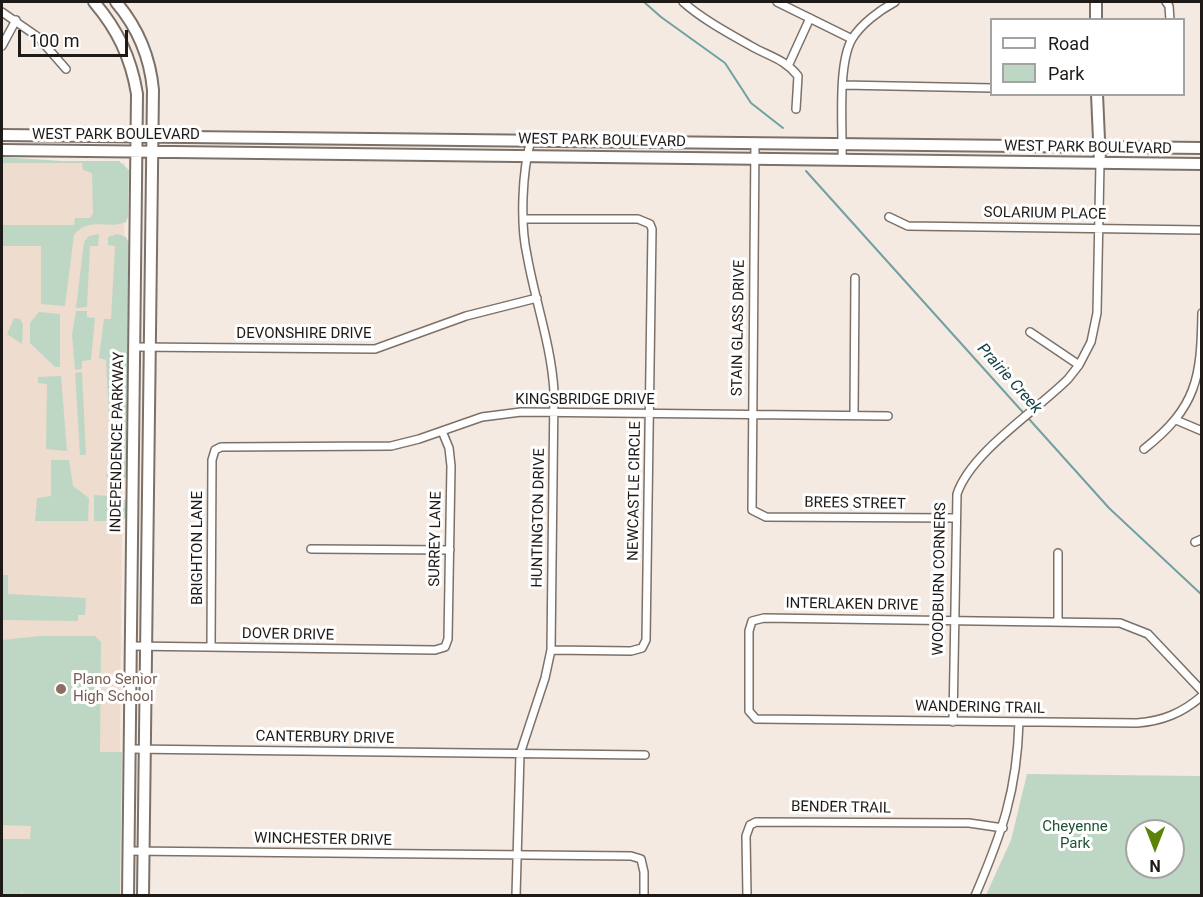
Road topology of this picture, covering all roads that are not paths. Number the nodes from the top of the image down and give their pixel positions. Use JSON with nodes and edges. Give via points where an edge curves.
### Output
{"nodes":[{"id":1,"x":94,"y":2,"type":"edge"},
{"id":2,"x":116,"y":2,"type":"edge"},
{"id":3,"x":683,"y":2,"type":"edge"},
{"id":4,"x":777,"y":2,"type":"edge"},
{"id":5,"x":895,"y":2,"type":"edge"},
{"id":6,"x":1096,"y":2,"type":"edge"},
{"id":7,"x":1166,"y":2,"type":"edge"},
{"id":8,"x":2,"y":12,"type":"edge"},
{"id":9,"x":810,"y":18,"type":"junction"},
{"id":10,"x":1096,"y":18,"type":"edge"},
{"id":11,"x":1170,"y":18,"type":"edge"},
{"id":12,"x":16,"y":20,"type":"junction"},
{"id":13,"x":852,"y":39,"type":"junction"},
{"id":14,"x":2,"y":46,"type":"edge"},
{"id":15,"x":789,"y":64,"type":"junction"},
{"id":16,"x":66,"y":69,"type":"dead end"},
{"id":17,"x":843,"y":85,"type":"junction"},
{"id":18,"x":990,"y":88,"type":"edge"},
{"id":19,"x":1097,"y":96,"type":"edge"},
{"id":20,"x":796,"y":109,"type":"dead end"},
{"id":21,"x":2,"y":135,"type":"edge"},
{"id":22,"x":137,"y":135,"type":"junction"},
{"id":23,"x":153,"y":135,"type":"junction"},
{"id":24,"x":531,"y":140,"type":"junction"},
{"id":25,"x":755,"y":142,"type":"junction"},
{"id":26,"x":842,"y":144,"type":"junction"},
{"id":27,"x":1100,"y":146,"type":"junction"},
{"id":28,"x":1202,"y":148,"type":"edge"},
{"id":29,"x":2,"y":150,"type":"edge"},
{"id":30,"x":137,"y":150,"type":"junction"},
{"id":31,"x":153,"y":150,"type":"junction"},
{"id":32,"x":526,"y":155,"type":"junction"},
{"id":33,"x":755,"y":158,"type":"junction"},
{"id":34,"x":842,"y":160,"type":"junction"},
{"id":35,"x":1100,"y":163,"type":"junction"},
{"id":36,"x":1202,"y":164,"type":"edge"},
{"id":37,"x":889,"y":217,"type":"dead end"},
{"id":38,"x":525,"y":219,"type":"junction"},
{"id":39,"x":1099,"y":228,"type":"junction"},
{"id":40,"x":136,"y":229,"type":"junction"},
{"id":41,"x":152,"y":229,"type":"junction"},
{"id":42,"x":1202,"y":230,"type":"edge"},
{"id":43,"x":855,"y":278,"type":"dead end"},
{"id":44,"x":537,"y":298,"type":"junction"},
{"id":45,"x":1202,"y":313,"type":"edge"},
{"id":46,"x":1030,"y":332,"type":"dead end"},
{"id":47,"x":1201,"y":332,"type":"edge"},
{"id":48,"x":135,"y":347,"type":"junction"},
{"id":49,"x":150,"y":347,"type":"junction"},
{"id":50,"x":1079,"y":365,"type":"junction"},
{"id":51,"x":554,"y":412,"type":"junction"},
{"id":52,"x":649,"y":413,"type":"junction"},
{"id":53,"x":752,"y":414,"type":"junction"},
{"id":54,"x":854,"y":415,"type":"junction"},
{"id":55,"x":888,"y":416,"type":"dead end"},
{"id":56,"x":1176,"y":420,"type":"junction"},
{"id":57,"x":442,"y":431,"type":"junction"},
{"id":58,"x":1202,"y":431,"type":"edge"},
{"id":59,"x":1144,"y":449,"type":"dead end"},
{"id":60,"x":215,"y":450,"type":"joint"},
{"id":61,"x":755,"y":514,"type":"joint"},
{"id":62,"x":955,"y":518,"type":"junction"},
{"id":63,"x":311,"y":549,"type":"dead end"},
{"id":64,"x":450,"y":550,"type":"junction"},
{"id":65,"x":1058,"y":553,"type":"dead end"},
{"id":66,"x":954,"y":620,"type":"junction"},
{"id":67,"x":1058,"y":621,"type":"junction"},
{"id":68,"x":130,"y":646,"type":"junction"},
{"id":69,"x":147,"y":646,"type":"junction"},
{"id":70,"x":210,"y":647,"type":"junction"},
{"id":71,"x":445,"y":647,"type":"joint"},
{"id":72,"x":551,"y":650,"type":"junction"},
{"id":73,"x":1202,"y":691,"type":"edge"},
{"id":74,"x":1202,"y":696,"type":"edge"},
{"id":75,"x":752,"y":716,"type":"joint"},
{"id":76,"x":953,"y":722,"type":"junction"},
{"id":77,"x":1019,"y":722,"type":"junction"},
{"id":78,"x":129,"y":749,"type":"junction"},
{"id":79,"x":146,"y":749,"type":"junction"},
{"id":80,"x":520,"y":754,"type":"junction"},
{"id":81,"x":645,"y":755,"type":"dead end"},
{"id":82,"x":1003,"y":828,"type":"junction"},
{"id":83,"x":128,"y":851,"type":"junction"},
{"id":84,"x":144,"y":851,"type":"junction"},
{"id":85,"x":517,"y":855,"type":"junction"},
{"id":86,"x":128,"y":896,"type":"edge"},
{"id":87,"x":143,"y":896,"type":"edge"},
{"id":88,"x":516,"y":896,"type":"edge"},
{"id":89,"x":644,"y":896,"type":"edge"},
{"id":90,"x":747,"y":896,"type":"edge"},
{"id":91,"x":975,"y":896,"type":"edge"}],
"edges":[{"from":1,"to":22,"type":"main road","name":"INDEPENDENCE PARKWAY","via":[[113,24],[131,66],[137,94]]},
{"from":2,"to":23,"type":"main road","name":"INDEPENDENCE PARKWAY","via":[[139,35],[151,70]]},
{"from":3,"to":15,"type":"street","via":[[752,47]]},
{"from":4,"to":9,"type":"street"},
{"from":5,"to":13,"type":"street","via":[[871,18]]},
{"from":6,"to":10,"type":"main road"},
{"from":7,"to":11,"type":"street"},
{"from":8,"to":12,"type":"street"},
{"from":9,"to":13,"type":"street"},
{"from":9,"to":15,"type":"street"},
{"from":12,"to":14,"type":"street"},
{"from":12,"to":16,"type":"street","via":[[38,37]]},
{"from":13,"to":17,"type":"street"},
{"from":15,"to":20,"type":"street","via":[[798,76]]},
{"from":17,"to":18,"type":"street"},
{"from":17,"to":26,"type":"street"},
{"from":19,"to":27,"type":"main road","name":"WOODBURN CORNERS"},
{"from":21,"to":22,"type":"main road","name":"WEST PARK BOULEVARD"},
{"from":22,"to":23,"type":"main road","name":"WEST PARK BOULEVARD"},
{"from":22,"to":30,"type":"main road","name":"INDEPENDENCE PARKWAY"},
{"from":23,"to":24,"type":"main road","name":"WEST PARK BOULEVARD"},
{"from":23,"to":31,"type":"main road","name":"INDEPENDENCE PARKWAY"},
{"from":24,"to":25,"type":"main road","name":"WEST PARK BOULEVARD"},
{"from":24,"to":32,"type":"street","name":"HUNTINGTON DRIVE"},
{"from":25,"to":26,"type":"main road","name":"WEST PARK BOULEVARD"},
{"from":25,"to":33,"type":"street","name":"STAIN GLASS DRIVE"},
{"from":26,"to":27,"type":"main road","name":"WEST PARK BOULEVARD"},
{"from":26,"to":34,"type":"street"},
{"from":27,"to":28,"type":"main road","name":"WEST PARK BOULEVARD"},
{"from":27,"to":35,"type":"main road","name":"WOODBURN CORNERS"},
{"from":29,"to":30,"type":"main road","name":"WEST PARK BOULEVARD"},
{"from":30,"to":31,"type":"main road","name":"WEST PARK BOULEVARD"},
{"from":30,"to":40,"type":"main road","name":"INDEPENDENCE PARKWAY"},
{"from":31,"to":32,"type":"main road","name":"WEST PARK BOULEVARD"},
{"from":31,"to":41,"type":"main road","name":"INDEPENDENCE PARKWAY"},
{"from":32,"to":33,"type":"main road","name":"WEST PARK BOULEVARD"},
{"from":32,"to":38,"type":"street","name":"HUNTINGTON DRIVE"},
{"from":33,"to":34,"type":"main road","name":"WEST PARK BOULEVARD"},
{"from":33,"to":53,"type":"street","name":"STAIN GLASS DRIVE"},
{"from":34,"to":35,"type":"main road","name":"WEST PARK BOULEVARD"},
{"from":35,"to":36,"type":"main road","name":"WEST PARK BOULEVARD"},
{"from":35,"to":39,"type":"street","name":"WOODBURN CORNERS"},
{"from":37,"to":39,"type":"street","name":"SOLARIUM PLACE","via":[[908,226]]},
{"from":38,"to":44,"type":"street","name":"HUNTINGTON DRIVE","via":[[526,255]]},
{"from":38,"to":52,"type":"street","name":"NEWCASTLE CIRCLE","via":[[638,219],[650,224]]},
{"from":39,"to":42,"type":"street","name":"SOLARIUM PLACE"},
{"from":39,"to":50,"type":"street","name":"WOODBURN CORNERS","via":[[1097,313],[1091,342]]},
{"from":40,"to":41,"type":"main road"},
{"from":40,"to":48,"type":"main road","name":"INDEPENDENCE PARKWAY"},
{"from":41,"to":49,"type":"main road","name":"INDEPENDENCE PARKWAY"},
{"from":43,"to":54,"type":"street"},
{"from":44,"to":49,"type":"street","name":"DEVONSHIRE DRIVE","via":[[466,316],[375,349]]},
{"from":44,"to":51,"type":"street","name":"HUNTINGTON DRIVE","via":[[551,359]]},
{"from":45,"to":47,"type":"street"},
{"from":46,"to":50,"type":"street"},
{"from":47,"to":56,"type":"street","via":[[1197,379]]},
{"from":48,"to":49,"type":"street","name":"DEVONSHIRE DRIVE"},
{"from":48,"to":68,"type":"main road","name":"INDEPENDENCE PARKWAY"},
{"from":49,"to":69,"type":"main road","name":"INDEPENDENCE PARKWAY"},
{"from":50,"to":62,"type":"street","name":"WOODBURN CORNERS","via":[[964,477],[957,494]]},
{"from":51,"to":52,"type":"street","name":"KINGSBRIDGE DRIVE"},
{"from":51,"to":57,"type":"street","name":"KINGSBRIDGE DRIVE","via":[[502,413]]},
{"from":51,"to":72,"type":"street","name":"HUNTINGTON DRIVE"},
{"from":52,"to":53,"type":"street","name":"KINGSBRIDGE DRIVE"},
{"from":52,"to":72,"type":"street","name":"NEWCASTLE CIRCLE","via":[[645,644],[631,651]]},
{"from":53,"to":54,"type":"street","name":"KINGSBRIDGE DRIVE"},
{"from":53,"to":61,"type":"street","name":"STAIN GLASS DRIVE","via":[[751,505]]},
{"from":54,"to":55,"type":"street","name":"KINGSBRIDGE DRIVE"},
{"from":56,"to":58,"type":"street"},
{"from":56,"to":59,"type":"street"},
{"from":57,"to":60,"type":"street","name":"KINGSBRIDGE DRIVE","via":[[383,446],[229,446]]},
{"from":57,"to":64,"type":"street","name":"SURREY LANE","via":[[451,466]]},
{"from":60,"to":70,"type":"street","name":"BRIGHTON LANE"},
{"from":61,"to":62,"type":"street","name":"BREES STREET"},
{"from":62,"to":66,"type":"street","name":"WOODBURN CORNERS"},
{"from":63,"to":64,"type":"street"},
{"from":64,"to":71,"type":"street","name":"SURREY LANE"},
{"from":65,"to":67,"type":"street"},
{"from":66,"to":67,"type":"street","name":"INTERLAKEN DRIVE"},
{"from":66,"to":75,"type":"street","name":"INTERLAKEN DRIVE","via":[[753,621],[749,631]]},
{"from":66,"to":76,"type":"street","name":"WOODBURN CORNERS"},
{"from":67,"to":73,"type":"street","name":"INTERLAKEN DRIVE","via":[[1101,621],[1135,627],[1160,644]]},
{"from":68,"to":69,"type":"street","name":"DOVER DRIVE"},
{"from":68,"to":78,"type":"main road","name":"INDEPENDENCE PARKWAY"},
{"from":69,"to":70,"type":"street","name":"DOVER DRIVE"},
{"from":69,"to":79,"type":"main road","name":"INDEPENDENCE PARKWAY"},
{"from":70,"to":71,"type":"street","name":"DOVER DRIVE"},
{"from":72,"to":80,"type":"street","name":"HUNTINGTON DRIVE"},
{"from":74,"to":77,"type":"street","name":"WANDERING TRAIL","via":[[1177,714],[1151,722]]},
{"from":75,"to":76,"type":"street","name":"WANDERING TRAIL"},
{"from":76,"to":77,"type":"street","name":"WANDERING TRAIL"},
{"from":77,"to":82,"type":"street","via":[[1015,778]]},
{"from":78,"to":79,"type":"street","name":"CANTERBURY DRIVE"},
{"from":78,"to":83,"type":"main road","name":"INDEPENDENCE PARKWAY"},
{"from":79,"to":80,"type":"street","name":"CANTERBURY DRIVE"},
{"from":79,"to":84,"type":"main road","name":"INDEPENDENCE PARKWAY"},
{"from":80,"to":81,"type":"street","name":"CANTERBURY DRIVE"},
{"from":80,"to":85,"type":"street","name":"HUNTINGTON DRIVE"},
{"from":82,"to":90,"type":"street","name":"BENDER TRAIL","via":[[969,823],[756,822],[750,825],[746,836]]},
{"from":82,"to":91,"type":"street"},
{"from":83,"to":84,"type":"street","name":"WINCHESTER DRIVE"},
{"from":83,"to":86,"type":"main road","name":"INDEPENDENCE PARKWAY"},
{"from":84,"to":85,"type":"street","name":"WINCHESTER DRIVE"},
{"from":84,"to":87,"type":"main road","name":"INDEPENDENCE PARKWAY"},
{"from":85,"to":88,"type":"street","name":"HUNTINGTON DRIVE"},
{"from":85,"to":89,"type":"street","name":"WINCHESTER DRIVE","via":[[637,856],[644,864]]}]}
